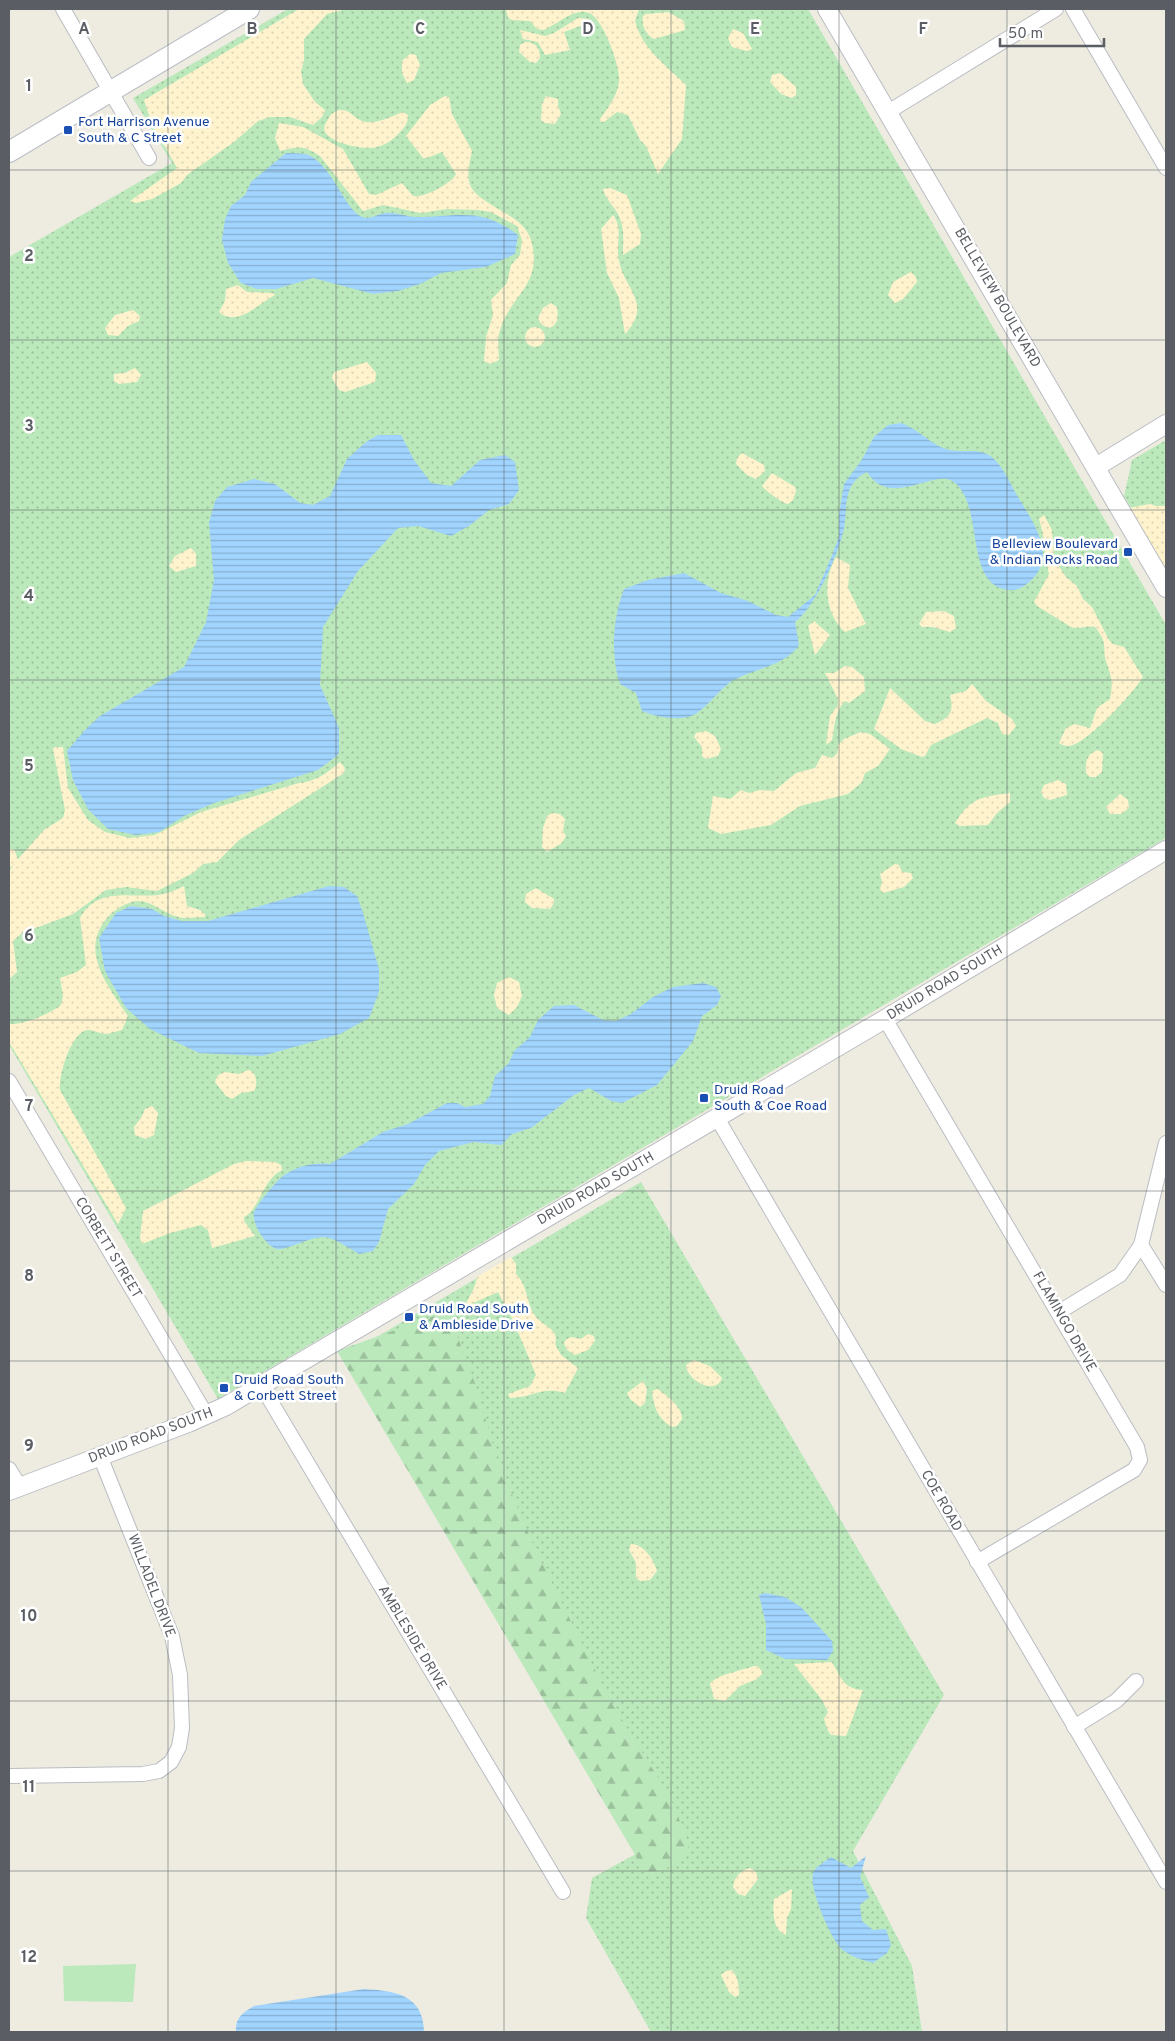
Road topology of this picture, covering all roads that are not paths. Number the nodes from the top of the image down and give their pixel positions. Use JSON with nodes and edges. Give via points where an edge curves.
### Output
{"nodes":[{"id":1,"x":63,"y":9,"type":"edge"},
{"id":2,"x":248,"y":9,"type":"edge"},
{"id":3,"x":827,"y":9,"type":"edge"},
{"id":4,"x":1056,"y":9,"type":"edge"},
{"id":5,"x":1073,"y":9,"type":"edge"},
{"id":6,"x":111,"y":91,"type":"junction"},
{"id":7,"x":888,"y":112,"type":"junction"},
{"id":8,"x":9,"y":152,"type":"edge"},
{"id":9,"x":150,"y":158,"type":"dead end"},
{"id":10,"x":1166,"y":168,"type":"edge"},
{"id":11,"x":1166,"y":424,"type":"edge"},
{"id":12,"x":1096,"y":466,"type":"junction"},
{"id":13,"x":1166,"y":588,"type":"edge"},
{"id":14,"x":1166,"y":850,"type":"edge"},
{"id":15,"x":885,"y":1019,"type":"junction"},
{"id":16,"x":9,"y":1081,"type":"edge"},
{"id":17,"x":717,"y":1118,"type":"junction"},
{"id":18,"x":1166,"y":1143,"type":"edge"},
{"id":19,"x":1141,"y":1245,"type":"junction"},
{"id":20,"x":1166,"y":1285,"type":"edge"},
{"id":21,"x":1058,"y":1312,"type":"junction"},
{"id":22,"x":261,"y":1385,"type":"junction"},
{"id":23,"x":207,"y":1416,"type":"junction"},
{"id":24,"x":100,"y":1456,"type":"junction"},
{"id":25,"x":9,"y":1469,"type":"edge"},
{"id":26,"x":14,"y":1489,"type":"edge"},
{"id":27,"x":977,"y":1562,"type":"junction"},
{"id":28,"x":1136,"y":1681,"type":"dead end"},
{"id":29,"x":1074,"y":1727,"type":"junction"},
{"id":30,"x":9,"y":1776,"type":"edge"},
{"id":31,"x":1166,"y":1882,"type":"edge"},
{"id":32,"x":563,"y":1892,"type":"dead end"}],
"edges":[{"from":1,"to":6,"type":"street"},
{"from":2,"to":6,"type":"main road"},
{"from":3,"to":7,"type":"street","name":"BELLEVIEW BOULEVARD"},
{"from":4,"to":7,"type":"street"},
{"from":5,"to":10,"type":"street"},
{"from":6,"to":8,"type":"main road"},
{"from":6,"to":9,"type":"street"},
{"from":7,"to":12,"type":"street","name":"BELLEVIEW BOULEVARD"},
{"from":11,"to":12,"type":"street"},
{"from":12,"to":13,"type":"street","name":"BELLEVIEW BOULEVARD"},
{"from":14,"to":15,"type":"street","name":"DRUID ROAD SOUTH"},
{"from":15,"to":17,"type":"street","name":"DRUID ROAD SOUTH"},
{"from":15,"to":21,"type":"street","name":"FLAMINGO DRIVE"},
{"from":16,"to":23,"type":"street","name":"CORBETT STREET"},
{"from":17,"to":22,"type":"street","name":"DRUID ROAD SOUTH"},
{"from":17,"to":27,"type":"street","name":"COE ROAD"},
{"from":18,"to":19,"type":"street"},
{"from":19,"to":20,"type":"street"},
{"from":19,"to":21,"type":"street","via":[[1120,1275]]},
{"from":21,"to":27,"type":"street","name":"FLAMINGO DRIVE","via":[[1137,1447],[1140,1460],[1134,1470]]},
{"from":22,"to":23,"type":"street","name":"DRUID ROAD SOUTH"},
{"from":22,"to":32,"type":"street","name":"AMBLESIDE DRIVE"},
{"from":23,"to":24,"type":"street","name":"DRUID ROAD SOUTH"},
{"from":24,"to":26,"type":"street","name":"DRUID ROAD SOUTH"},
{"from":24,"to":30,"type":"street","name":"WILLADEL DRIVE","via":[[172,1636],[182,1705],[179,1747],[172,1762],[159,1771],[143,1774]]},
{"from":25,"to":26,"type":"street"},
{"from":27,"to":29,"type":"street","name":"COE ROAD"},
{"from":28,"to":29,"type":"street","via":[[1116,1701]]},
{"from":29,"to":31,"type":"street","name":"COE ROAD"}]}
